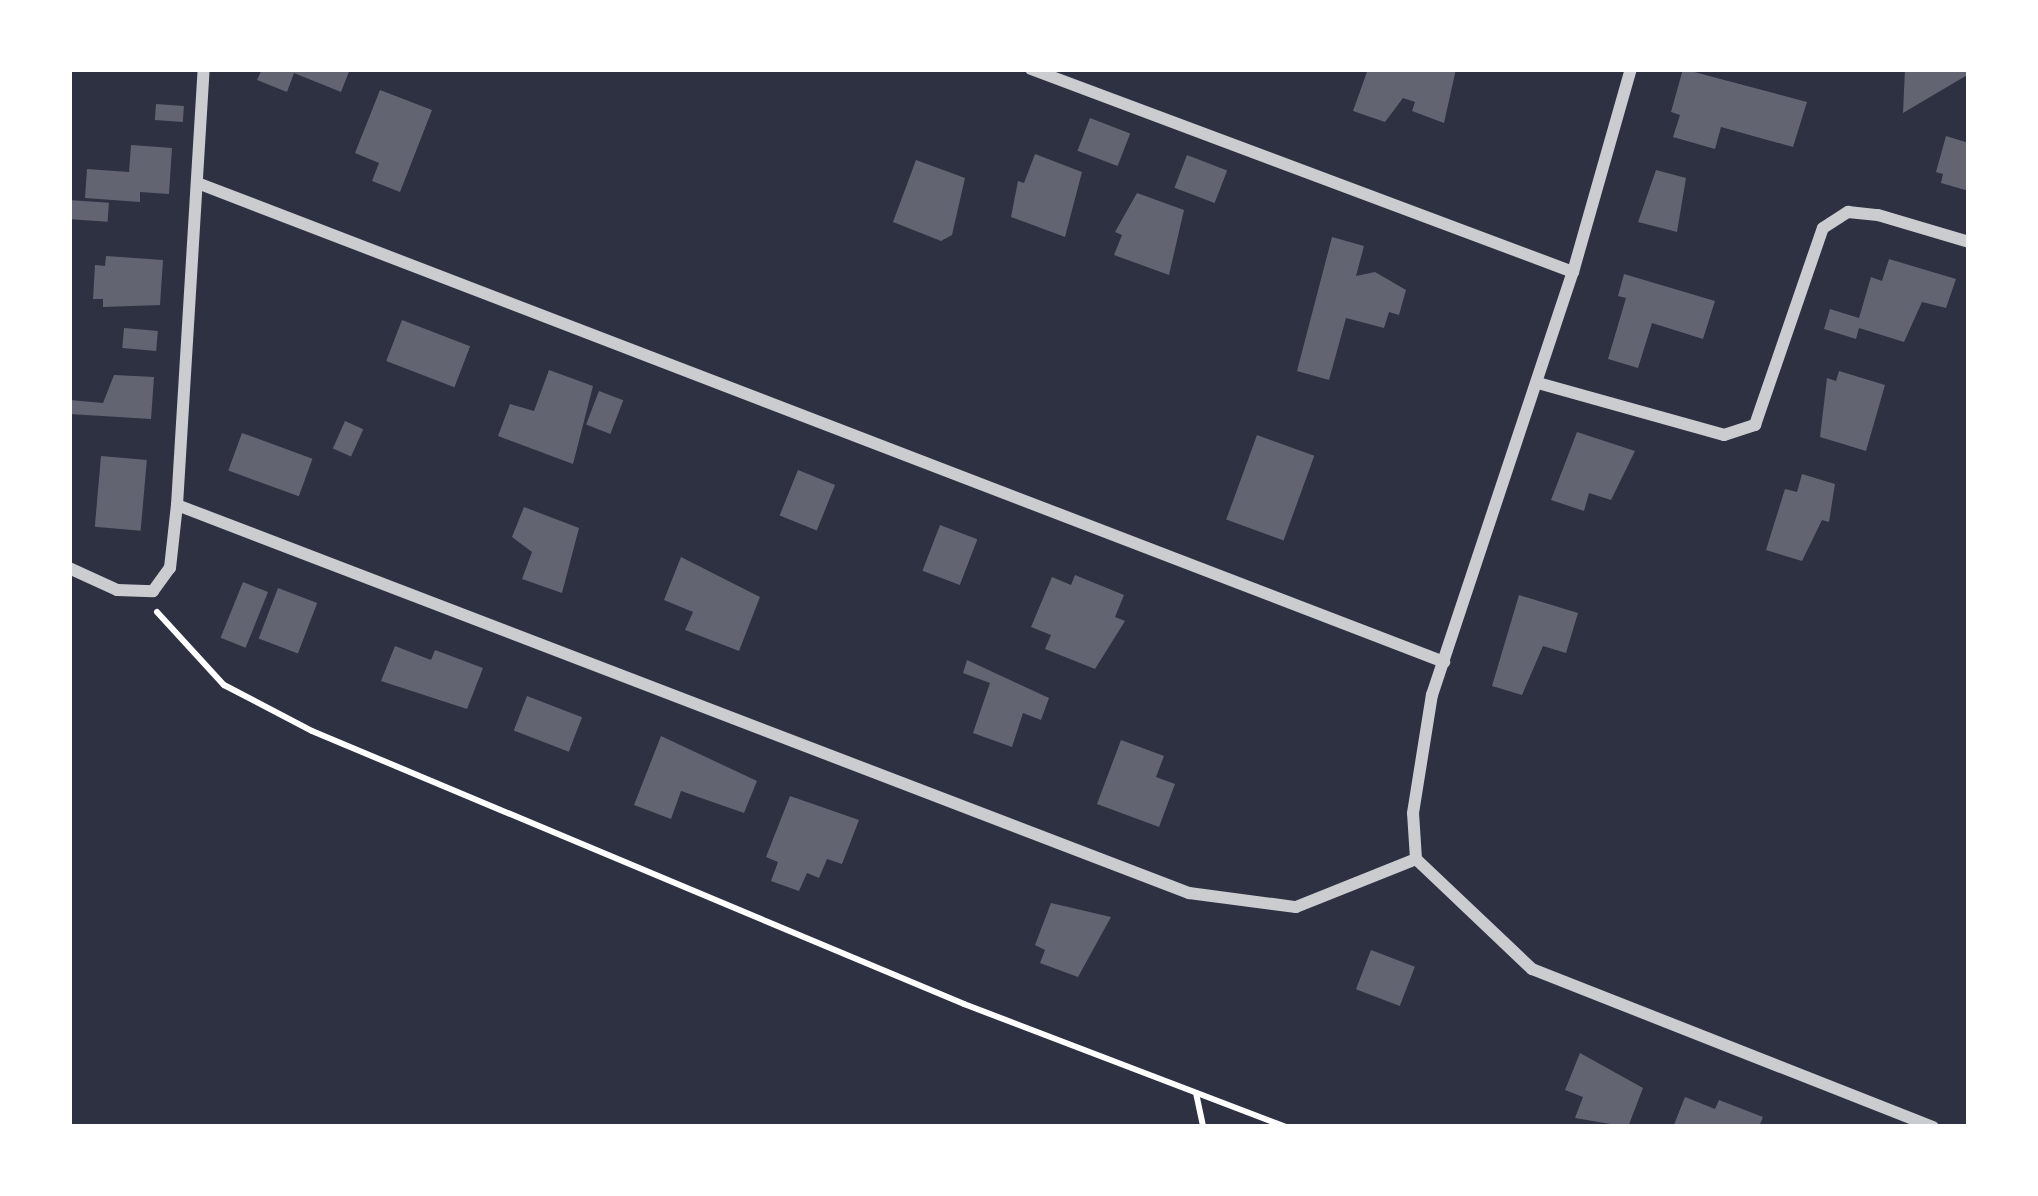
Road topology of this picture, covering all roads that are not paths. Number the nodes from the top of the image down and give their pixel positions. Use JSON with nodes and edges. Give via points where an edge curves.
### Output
{"nodes":[{"id":1,"x":204,"y":69,"type":"edge"},
{"id":2,"x":1031,"y":69,"type":"edge"},
{"id":3,"x":1630,"y":69,"type":"edge"},
{"id":4,"x":200,"y":184,"type":"junction"},
{"id":5,"x":1969,"y":242,"type":"edge"},
{"id":6,"x":1574,"y":272,"type":"junction"},
{"id":7,"x":1538,"y":382,"type":"junction"},
{"id":8,"x":177,"y":505,"type":"junction"},
{"id":9,"x":69,"y":568,"type":"edge"},
{"id":10,"x":1444,"y":662,"type":"junction"},
{"id":11,"x":1416,"y":859,"type":"junction"},
{"id":12,"x":1933,"y":1127,"type":"edge"}],
"edges":[{"from":1,"to":4,"type":"street"},
{"from":2,"to":6,"type":"street"},
{"from":3,"to":6,"type":"street"},
{"from":4,"to":8,"type":"street"},
{"from":4,"to":10,"type":"street"},
{"from":5,"to":7,"type":"street","via":[[1848,212],[1823,228],[1755,425],[1724,435]]},
{"from":6,"to":7,"type":"street"},
{"from":7,"to":10,"type":"street"},
{"from":8,"to":9,"type":"street","via":[[170,568],[153,590],[117,590]]},
{"from":8,"to":11,"type":"street","via":[[1189,893],[1296,907],[1341,896]]},
{"from":10,"to":11,"type":"street","via":[[1414,813]]},
{"from":11,"to":12,"type":"street","via":[[1532,969]]}]}
